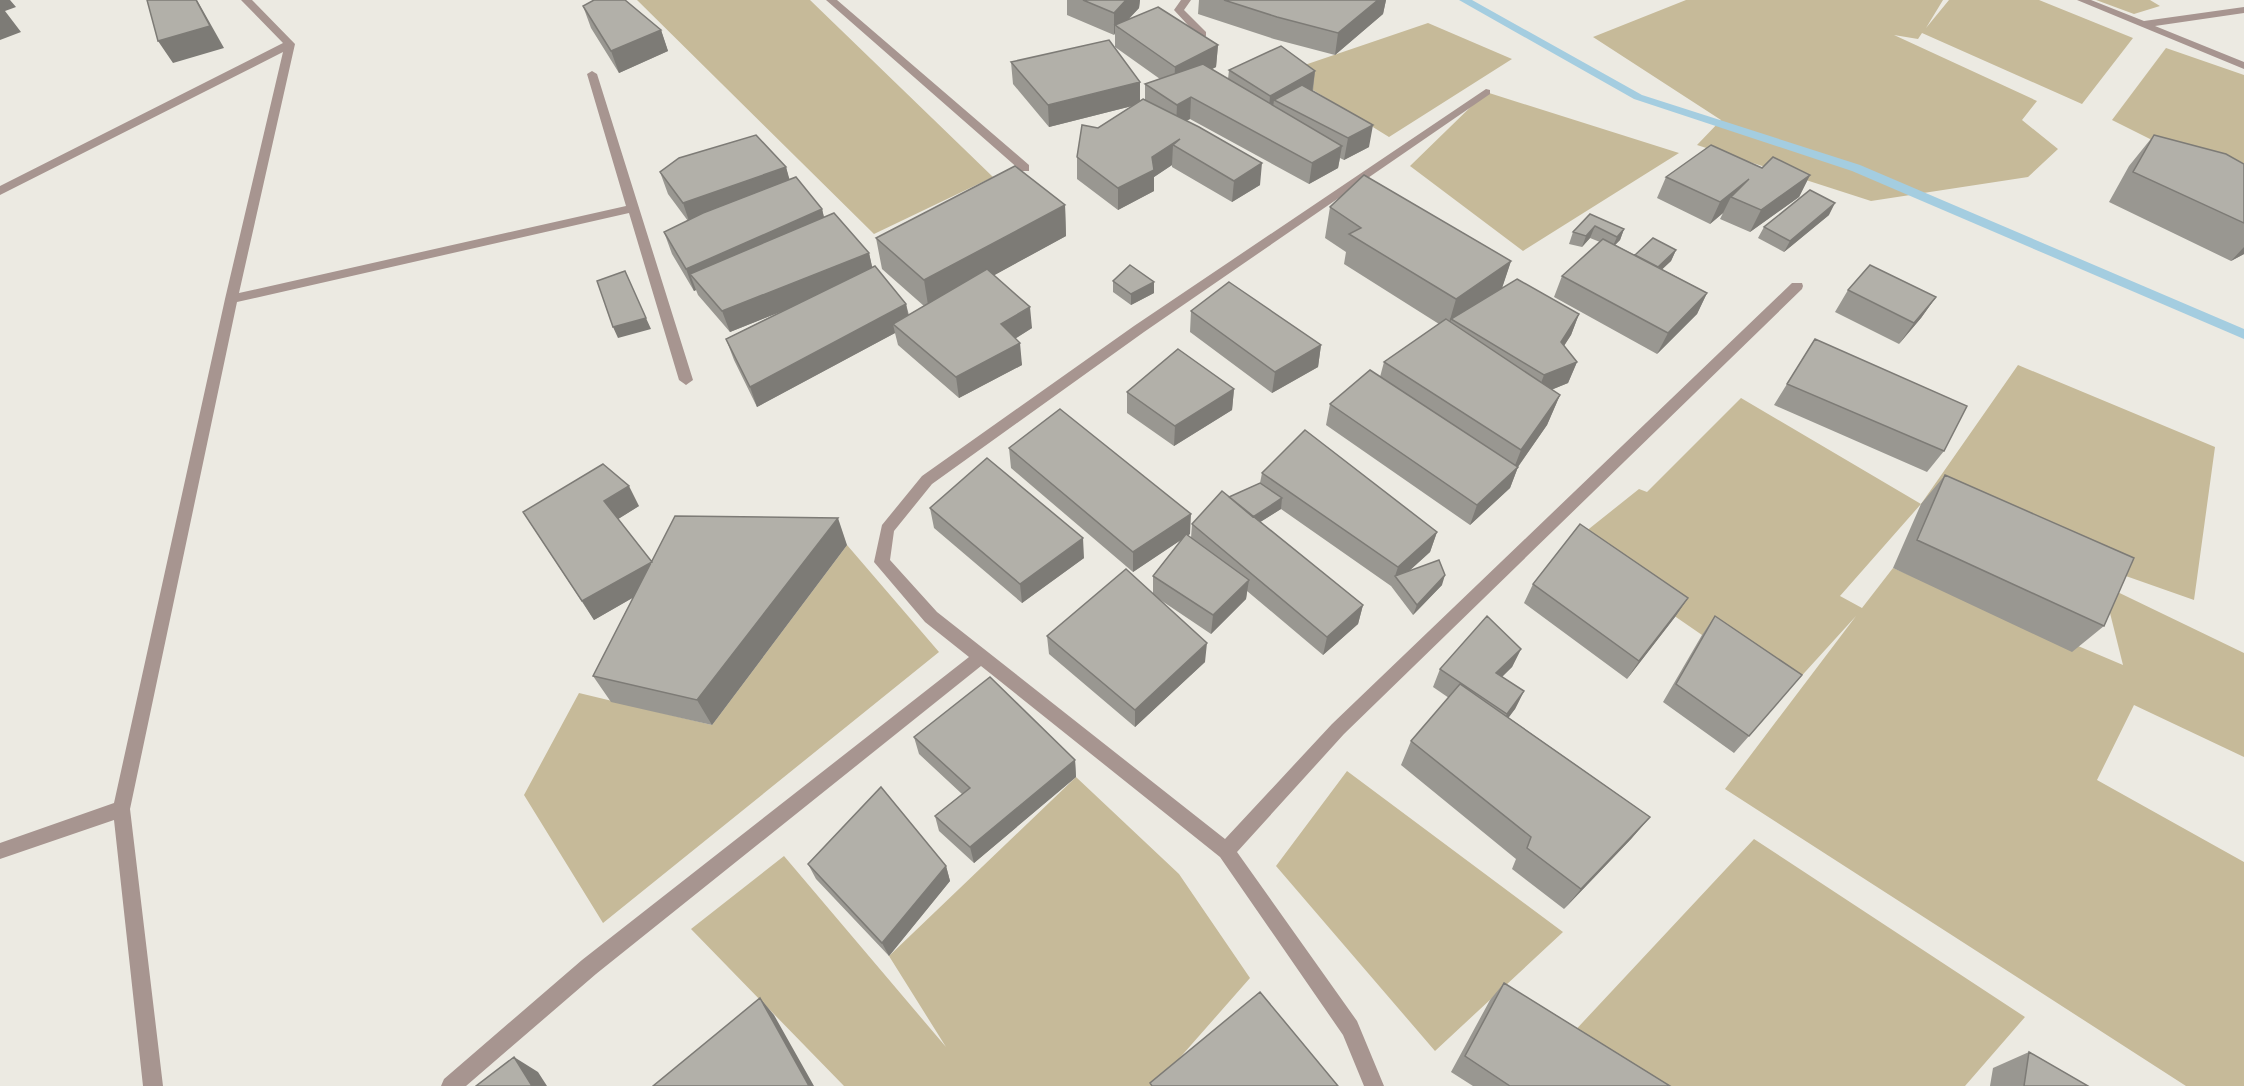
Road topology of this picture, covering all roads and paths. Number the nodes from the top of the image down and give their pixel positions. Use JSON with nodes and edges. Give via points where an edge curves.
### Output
{"nodes":[{"id":1,"x":246,"y":0,"type":"edge"},
{"id":2,"x":831,"y":0,"type":"edge"},
{"id":3,"x":1186,"y":0,"type":"edge"},
{"id":4,"x":2082,"y":0,"type":"edge"},
{"id":5,"x":2244,"y":10,"type":"edge"},
{"id":6,"x":2144,"y":24,"type":"junction"},
{"id":7,"x":1202,"y":34,"type":"edge"},
{"id":8,"x":290,"y":44,"type":"junction"},
{"id":9,"x":2244,"y":66,"type":"edge"},
{"id":10,"x":592,"y":74,"type":"dead end"},
{"id":11,"x":1486,"y":92,"type":"dead end"},
{"id":12,"x":1025,"y":168,"type":"dead end"},
{"id":13,"x":0,"y":191,"type":"edge"},
{"id":14,"x":633,"y":208,"type":"junction"},
{"id":15,"x":1797,"y":286,"type":"dead end"},
{"id":16,"x":231,"y":299,"type":"junction"},
{"id":17,"x":686,"y":380,"type":"dead end"},
{"id":18,"x":982,"y":656,"type":"junction"},
{"id":19,"x":121,"y":809,"type":"junction"},
{"id":20,"x":0,"y":851,"type":"edge"},
{"id":21,"x":1226,"y":851,"type":"junction"},
{"id":22,"x":153,"y":1086,"type":"edge"},
{"id":23,"x":451,"y":1086,"type":"edge"},
{"id":24,"x":1374,"y":1086,"type":"edge"}],
"edges":[{"from":1,"to":8,"type":"street"},
{"from":2,"to":12,"type":"street"},
{"from":3,"to":7,"type":"street","via":[[1179,10]]},
{"from":4,"to":6,"type":"street"},
{"from":5,"to":6,"type":"street"},
{"from":6,"to":9,"type":"street"},
{"from":8,"to":13,"type":"street"},
{"from":8,"to":16,"type":"street"},
{"from":10,"to":14,"type":"street"},
{"from":11,"to":18,"type":"street","via":[[1139,329],[927,480],[887,529],[882,562],[931,617]]},
{"from":14,"to":16,"type":"street"},
{"from":14,"to":17,"type":"street"},
{"from":15,"to":21,"type":"street","via":[[1338,729]]},
{"from":16,"to":19,"type":"street"},
{"from":18,"to":21,"type":"street"},
{"from":18,"to":23,"type":"street","via":[[589,967]]},
{"from":19,"to":20,"type":"street"},
{"from":19,"to":22,"type":"street"},
{"from":21,"to":24,"type":"street","via":[[1350,1028]]}]}
